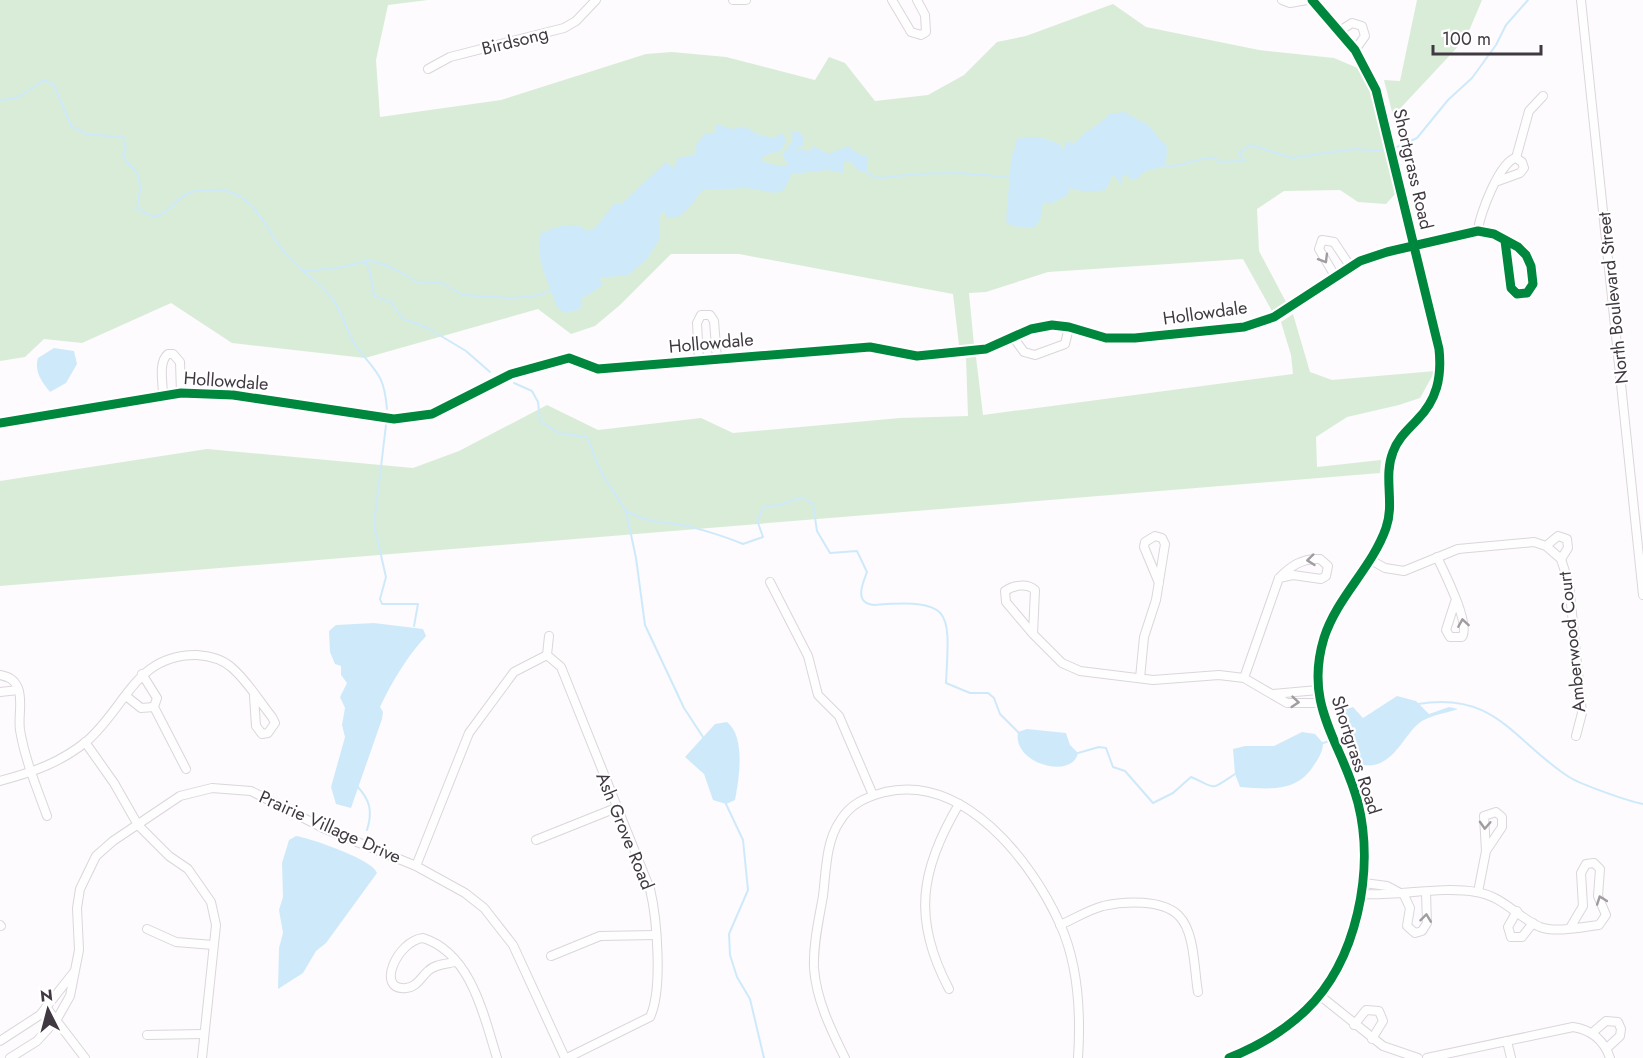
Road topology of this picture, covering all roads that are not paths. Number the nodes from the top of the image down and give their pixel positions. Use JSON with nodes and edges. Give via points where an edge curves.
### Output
{"nodes":[{"id":1,"x":596,"y":0,"type":"edge"},
{"id":2,"x":733,"y":0,"type":"edge"},
{"id":3,"x":746,"y":0,"type":"edge"},
{"id":4,"x":892,"y":0,"type":"edge"},
{"id":5,"x":917,"y":0,"type":"edge"},
{"id":6,"x":1282,"y":0,"type":"edge"},
{"id":7,"x":1307,"y":0,"type":"edge"},
{"id":8,"x":1312,"y":0,"type":"edge"},
{"id":9,"x":1581,"y":0,"type":"edge"},
{"id":10,"x":1338,"y":32,"type":"junction"},
{"id":11,"x":1356,"y":50,"type":"junction"},
{"id":12,"x":428,"y":69,"type":"dead end"},
{"id":13,"x":1542,"y":96,"type":"dead end"},
{"id":14,"x":1516,"y":158,"type":"junction"},
{"id":15,"x":1498,"y":181,"type":"junction"},
{"id":16,"x":1478,"y":231,"type":"junction"},
{"id":17,"x":1505,"y":241,"type":"junction"},
{"id":18,"x":1414,"y":246,"type":"junction"},
{"id":19,"x":1350,"y":266,"type":"junction"},
{"id":20,"x":1335,"y":276,"type":"junction"},
{"id":21,"x":1069,"y":327,"type":"junction"},
{"id":22,"x":1013,"y":337,"type":"junction"},
{"id":23,"x":717,"y":359,"type":"junction"},
{"id":24,"x":699,"y":361,"type":"junction"},
{"id":25,"x":181,"y":393,"type":"junction"},
{"id":26,"x":163,"y":395,"type":"junction"},
{"id":27,"x":0,"y":423,"type":"edge"},
{"id":28,"x":1546,"y":546,"type":"junction"},
{"id":29,"x":1437,"y":557,"type":"junction"},
{"id":30,"x":1369,"y":559,"type":"junction"},
{"id":31,"x":1561,"y":559,"type":"junction"},
{"id":32,"x":1279,"y":578,"type":"junction"},
{"id":33,"x":770,"y":582,"type":"dead end"},
{"id":34,"x":1159,"y":583,"type":"junction"},
{"id":35,"x":1643,"y":596,"type":"edge"},
{"id":36,"x":1455,"y":602,"type":"dead end"},
{"id":37,"x":1033,"y":634,"type":"junction"},
{"id":38,"x":549,"y":636,"type":"dead end"},
{"id":39,"x":547,"y":655,"type":"junction"},
{"id":40,"x":142,"y":674,"type":"junction"},
{"id":41,"x":0,"y":675,"type":"edge"},
{"id":42,"x":1140,"y":678,"type":"junction"},
{"id":43,"x":1244,"y":678,"type":"junction"},
{"id":44,"x":18,"y":690,"type":"junction"},
{"id":45,"x":1318,"y":690,"type":"junction"},
{"id":46,"x":0,"y":692,"type":"edge"},
{"id":47,"x":1272,"y":694,"type":"junction"},
{"id":48,"x":126,"y":696,"type":"junction"},
{"id":49,"x":254,"y":696,"type":"dead end"},
{"id":50,"x":1320,"y":703,"type":"junction"},
{"id":51,"x":154,"y":707,"type":"junction"},
{"id":52,"x":1576,"y":736,"type":"dead end"},
{"id":53,"x":85,"y":742,"type":"junction"},
{"id":54,"x":186,"y":770,"type":"dead end"},
{"id":55,"x":31,"y":772,"type":"junction"},
{"id":56,"x":0,"y":780,"type":"edge"},
{"id":57,"x":873,"y":795,"type":"junction"},
{"id":58,"x":959,"y":804,"type":"junction"},
{"id":59,"x":616,"y":808,"type":"junction"},
{"id":60,"x":47,"y":816,"type":"dead end"},
{"id":61,"x":138,"y":825,"type":"junction"},
{"id":62,"x":536,"y":840,"type":"dead end"},
{"id":63,"x":1486,"y":851,"type":"junction"},
{"id":64,"x":416,"y":866,"type":"junction"},
{"id":65,"x":1364,"y":883,"type":"junction"},
{"id":66,"x":1478,"y":892,"type":"junction"},
{"id":67,"x":1401,"y":893,"type":"junction"},
{"id":68,"x":1426,"y":893,"type":"junction"},
{"id":69,"x":1362,"y":894,"type":"junction"},
{"id":70,"x":1517,"y":911,"type":"junction"},
{"id":71,"x":1533,"y":923,"type":"junction"},
{"id":72,"x":1060,"y":925,"type":"junction"},
{"id":73,"x":1570,"y":928,"type":"junction"},
{"id":74,"x":147,"y":929,"type":"dead end"},
{"id":75,"x":656,"y":935,"type":"junction"},
{"id":76,"x":213,"y":945,"type":"junction"},
{"id":77,"x":551,"y":956,"type":"dead end"},
{"id":78,"x":455,"y":962,"type":"junction"},
{"id":79,"x":75,"y":971,"type":"junction"},
{"id":80,"x":949,"y":988,"type":"dead end"},
{"id":81,"x":1198,"y":992,"type":"dead end"},
{"id":82,"x":1318,"y":994,"type":"junction"},
{"id":83,"x":46,"y":1007,"type":"junction"},
{"id":84,"x":57,"y":1019,"type":"junction"},
{"id":85,"x":1354,"y":1025,"type":"junction"},
{"id":86,"x":1592,"y":1033,"type":"junction"},
{"id":87,"x":202,"y":1034,"type":"junction"},
{"id":88,"x":147,"y":1035,"type":"dead end"},
{"id":89,"x":1372,"y":1039,"type":"junction"},
{"id":90,"x":0,"y":1041,"type":"edge"},
{"id":91,"x":1507,"y":1041,"type":"junction"},
{"id":92,"x":1606,"y":1048,"type":"junction"},
{"id":93,"x":10,"y":1058,"type":"edge"},
{"id":94,"x":86,"y":1058,"type":"edge"},
{"id":95,"x":202,"y":1058,"type":"edge"},
{"id":96,"x":497,"y":1058,"type":"edge"},
{"id":97,"x":566,"y":1058,"type":"edge"},
{"id":98,"x":845,"y":1058,"type":"edge"},
{"id":99,"x":1078,"y":1058,"type":"edge"},
{"id":100,"x":1229,"y":1058,"type":"edge"},
{"id":101,"x":1418,"y":1058,"type":"edge"},
{"id":102,"x":1427,"y":1058,"type":"edge"},
{"id":103,"x":1511,"y":1058,"type":"edge"},
{"id":104,"x":1610,"y":1058,"type":"edge"}],
"edges":[{"from":1,"to":12,"type":"street","name":"Birdsong","via":[[564,28],[450,57]]},
{"from":2,"to":3,"type":"street"},
{"from":4,"to":5,"type":"street","via":[[911,32],[921,35],[926,32],[925,15]]},
{"from":6,"to":7,"type":"street"},
{"from":8,"to":10,"type":"street","name":"Shortgrass Road"},
{"from":9,"to":35,"type":"street","name":"North Boulevard Street"},
{"from":10,"to":11,"type":"street","name":"Shortgrass Road"},
{"from":10,"to":11,"type":"street","via":[[1352,23],[1362,26],[1365,36]]},
{"from":11,"to":18,"type":"street","name":"Shortgrass Road","via":[[1382,107]]},
{"from":13,"to":14,"type":"street","via":[[1529,111]]},
{"from":14,"to":15,"type":"street","via":[[1508,161]]},
{"from":14,"to":15,"type":"street","via":[[1522,162],[1523,171]]},
{"from":15,"to":16,"type":"street","via":[[1483,205]]},
{"from":16,"to":17,"type":"street"},
{"from":16,"to":18,"type":"street","name":"Hollowdale"},
{"from":17,"to":17,"type":"street","via":[[1511,288],[1517,294],[1527,293],[1533,284],[1529,261],[1518,247]]},
{"from":18,"to":19,"type":"street","name":"Hollowdale"},
{"from":18,"to":30,"type":"street","name":"Shortgrass Road","via":[[1439,349],[1440,377],[1432,400],[1392,453],[1390,516]]},
{"from":19,"to":20,"type":"street","name":"Hollowdale"},
{"from":19,"to":20,"type":"street","one_way":true,"via":[[1334,242],[1322,240],[1319,249]]},
{"from":20,"to":21,"type":"street","name":"Hollowdale","via":[[1274,317],[1244,327],[1106,338]]},
{"from":21,"to":22,"type":"street","name":"Hollowdale","via":[[1041,327]]},
{"from":21,"to":22,"type":"street","via":[[1065,344],[1035,355],[1024,352]]},
{"from":22,"to":23,"type":"street","name":"Hollowdale","via":[[986,349],[917,356],[870,347]]},
{"from":23,"to":24,"type":"street","name":"Hollowdale"},
{"from":23,"to":24,"type":"street","via":[[714,321],[710,315],[701,315],[697,324]]},
{"from":24,"to":25,"type":"street","name":"Hollowdale","via":[[598,369],[569,358],[511,374],[417,418],[394,419],[233,395]]},
{"from":25,"to":26,"type":"street","name":"Hollowdale"},
{"from":25,"to":26,"type":"street","via":[[180,362],[168,354],[162,365]]},
{"from":26,"to":27,"type":"street","name":"Hollowdale"},
{"from":28,"to":29,"type":"street","via":[[1522,542],[1474,546]]},
{"from":28,"to":31,"type":"street","name":"Amberwood Court"},
{"from":28,"to":31,"type":"street","via":[[1558,536],[1567,539],[1568,548]]},
{"from":29,"to":30,"type":"street","via":[[1404,571],[1385,568]]},
{"from":29,"to":36,"type":"street"},
{"from":30,"to":45,"type":"street","name":"Shortgrass Road","via":[[1330,622],[1320,654]]},
{"from":31,"to":52,"type":"street","name":"Amberwood Court","via":[[1569,584],[1582,713]]},
{"from":32,"to":32,"type":"street","one_way":true,"via":[[1293,575],[1321,579],[1328,566],[1323,560],[1303,561]]},
{"from":32,"to":43,"type":"street"},
{"from":33,"to":57,"type":"street","via":[[808,656],[818,695],[839,716]]},
{"from":34,"to":34,"type":"street","via":[[1144,547],[1144,542],[1155,536],[1165,544]]},
{"from":34,"to":42,"type":"street","via":[[1144,637]]},
{"from":37,"to":37,"type":"street","via":[[1006,602],[1005,591],[1010,588],[1028,585],[1035,590]]},
{"from":37,"to":42,"type":"street","via":[[1062,663],[1080,672]]},
{"from":38,"to":39,"type":"street"},
{"from":39,"to":59,"type":"street","name":"Ash Grove Road","via":[[561,667]]},
{"from":39,"to":64,"type":"street","via":[[514,672],[470,734]]},
{"from":40,"to":48,"type":"street"},
{"from":40,"to":49,"type":"street","via":[[170,657],[203,656],[232,668]]},
{"from":40,"to":51,"type":"street","via":[[157,698]]},
{"from":41,"to":44,"type":"street","via":[[11,678]]},
{"from":42,"to":43,"type":"street"},
{"from":43,"to":47,"type":"street"},
{"from":44,"to":46,"type":"street"},
{"from":44,"to":55,"type":"street","via":[[20,729]]},
{"from":45,"to":47,"type":"street"},
{"from":45,"to":50,"type":"street","name":"Shortgrass Road"},
{"from":47,"to":50,"type":"street","one_way":true,"via":[[1287,703]]},
{"from":48,"to":51,"type":"street","via":[[141,708]]},
{"from":48,"to":53,"type":"street"},
{"from":50,"to":65,"type":"street","name":"Shortgrass Road","via":[[1357,802],[1364,843]]},
{"from":51,"to":54,"type":"street"},
{"from":53,"to":55,"type":"street","via":[[48,767]]},
{"from":53,"to":61,"type":"street"},
{"from":55,"to":56,"type":"street"},
{"from":55,"to":60,"type":"street"},
{"from":57,"to":58,"type":"street","via":[[923,789]]},
{"from":57,"to":98,"type":"street","via":[[849,809],[832,835],[815,946],[817,986]]},
{"from":58,"to":72,"type":"street","via":[[999,834],[1035,878]]},
{"from":58,"to":80,"type":"street","via":[[933,852],[925,892],[930,944]]},
{"from":59,"to":62,"type":"street"},
{"from":59,"to":75,"type":"street","name":"Ash Grove Road","via":[[650,889]]},
{"from":61,"to":64,"type":"street","name":"Prairie Village Drive","via":[[159,808],[194,791],[212,788],[251,792],[323,828]]},
{"from":61,"to":76,"type":"street","via":[[201,885],[211,902],[216,925]]},
{"from":61,"to":79,"type":"street","name":"Prairie Village Drive","via":[[96,856],[80,889],[77,908],[81,937]]},
{"from":63,"to":63,"type":"street","one_way":true,"via":[[1502,826],[1502,817],[1496,812],[1484,816]]},
{"from":63,"to":66,"type":"street"},
{"from":64,"to":97,"type":"street","name":"Prairie Village Drive","via":[[465,893],[501,928],[528,974]]},
{"from":65,"to":67,"type":"street","via":[[1387,886]]},
{"from":65,"to":69,"type":"street","name":"Shortgrass Road"},
{"from":66,"to":68,"type":"street"},
{"from":66,"to":70,"type":"street"},
{"from":67,"to":68,"type":"street"},
{"from":67,"to":68,"type":"street","one_way":true,"via":[[1410,908],[1407,926],[1415,933],[1427,923]]},
{"from":67,"to":69,"type":"street"},
{"from":69,"to":82,"type":"street","name":"Shortgrass Road","via":[[1334,971]]},
{"from":70,"to":71,"type":"street"},
{"from":70,"to":71,"type":"street","via":[[1508,927],[1511,937],[1522,937]]},
{"from":71,"to":73,"type":"street","via":[[1548,929]]},
{"from":72,"to":81,"type":"street","via":[[1101,906],[1161,906],[1179,915],[1186,927]]},
{"from":72,"to":99,"type":"street","via":[[1071,959],[1080,1013]]},
{"from":73,"to":73,"type":"street","one_way":true,"via":[[1599,926],[1605,919],[1598,890],[1600,869],[1594,863],[1581,870],[1583,906]]},
{"from":74,"to":76,"type":"street","via":[[176,942]]},
{"from":75,"to":77,"type":"street","via":[[600,936]]},
{"from":75,"to":97,"type":"street","name":"Ash Grove Road","via":[[657,996],[650,1017]]},
{"from":76,"to":87,"type":"street"},
{"from":78,"to":78,"type":"street","via":[[429,969],[408,988],[398,987],[390,975],[394,960],[415,939],[438,945]]},
{"from":78,"to":96,"type":"street","via":[[479,1000]]},
{"from":79,"to":83,"type":"street","name":"Prairie Village Drive"},
{"from":79,"to":84,"type":"street","name":"Prairie Village Drive","via":[[70,996]]},
{"from":82,"to":85,"type":"street"},
{"from":82,"to":100,"type":"street","name":"Shortgrass Road","via":[[1306,1010],[1282,1029]]},
{"from":83,"to":84,"type":"street"},
{"from":83,"to":90,"type":"street","name":"Prairie Village Drive"},
{"from":84,"to":93,"type":"street","name":"Prairie Village Drive","via":[[37,1041]]},
{"from":84,"to":94,"type":"street"},
{"from":85,"to":89,"type":"street"},
{"from":85,"to":89,"type":"street","via":[[1366,1010],[1379,1011],[1383,1021]]},
{"from":86,"to":91,"type":"street","via":[[1566,1028]]},
{"from":86,"to":92,"type":"street"},
{"from":86,"to":92,"type":"street","via":[[1606,1021],[1618,1022],[1620,1036]]},
{"from":87,"to":88,"type":"street"},
{"from":87,"to":95,"type":"street"},
{"from":89,"to":101,"type":"street","via":[[1394,1052]]},
{"from":91,"to":102,"type":"street"},
{"from":91,"to":103,"type":"street"},
{"from":92,"to":104,"type":"street"}]}
